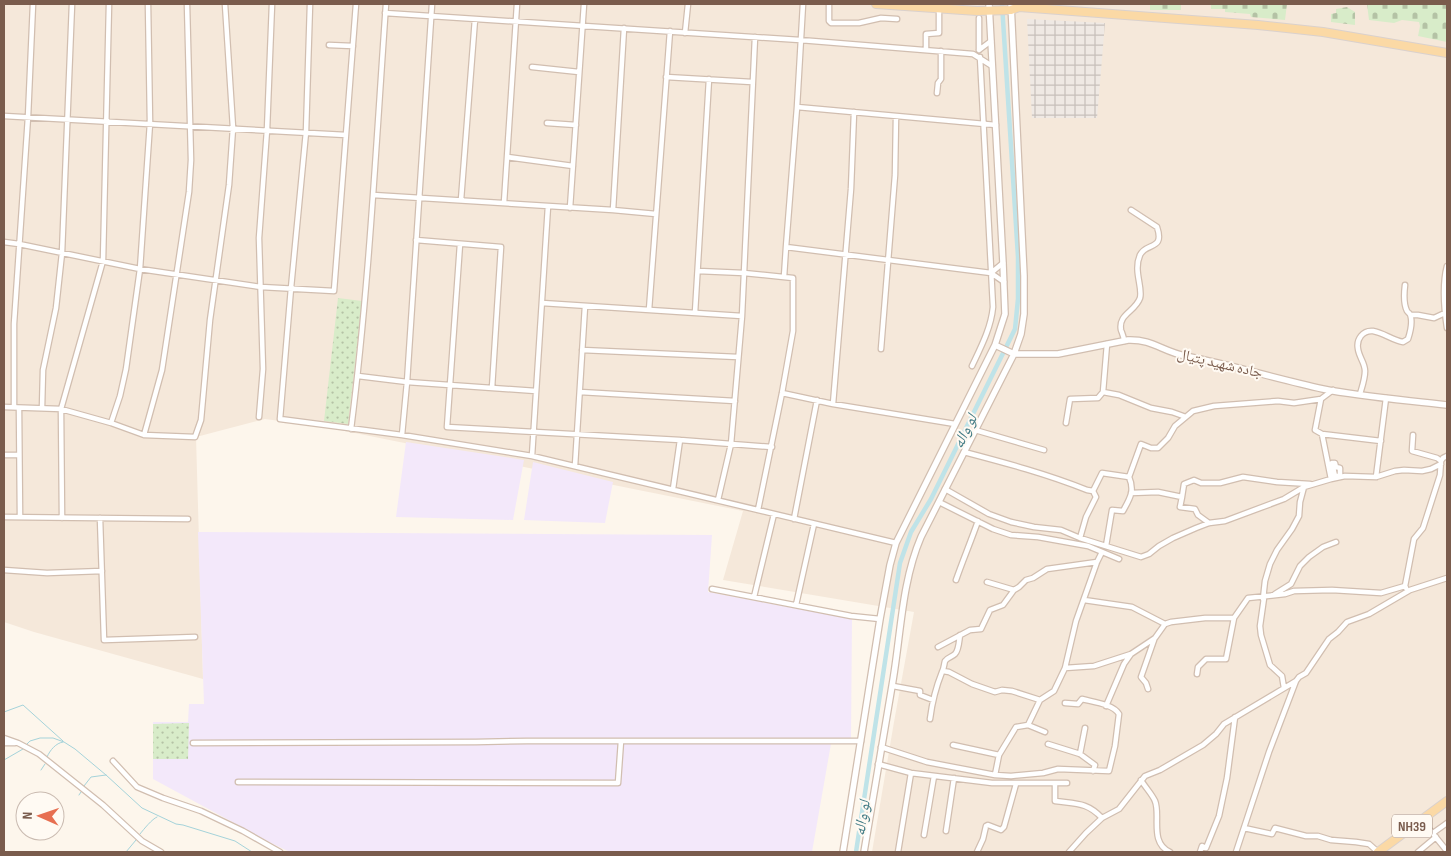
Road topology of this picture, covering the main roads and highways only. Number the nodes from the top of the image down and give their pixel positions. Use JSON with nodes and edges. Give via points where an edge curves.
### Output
{"nodes":[{"id":1,"x":876,"y":4,"type":"edge"},
{"id":2,"x":936,"y":6,"type":"edge"},
{"id":3,"x":1010,"y":8,"type":"edge"},
{"id":4,"x":990,"y":9,"type":"edge"},
{"id":5,"x":1321,"y":34,"type":"junction"},
{"id":6,"x":1447,"y":53,"type":"edge"},
{"id":7,"x":1447,"y":57,"type":"edge"},
{"id":8,"x":1447,"y":801,"type":"edge"},
{"id":9,"x":1378,"y":852,"type":"edge"}],
"edges":[{"from":1,"to":2,"type":"main road"},
{"from":2,"to":4,"type":"main road"},
{"from":3,"to":4,"type":"main road"},
{"from":3,"to":5,"type":"main road","via":[[1258,25]]},
{"from":5,"to":6,"type":"main road"},
{"from":5,"to":7,"type":"main road"},
{"from":8,"to":9,"type":"main road","number":"NH39"}]}
